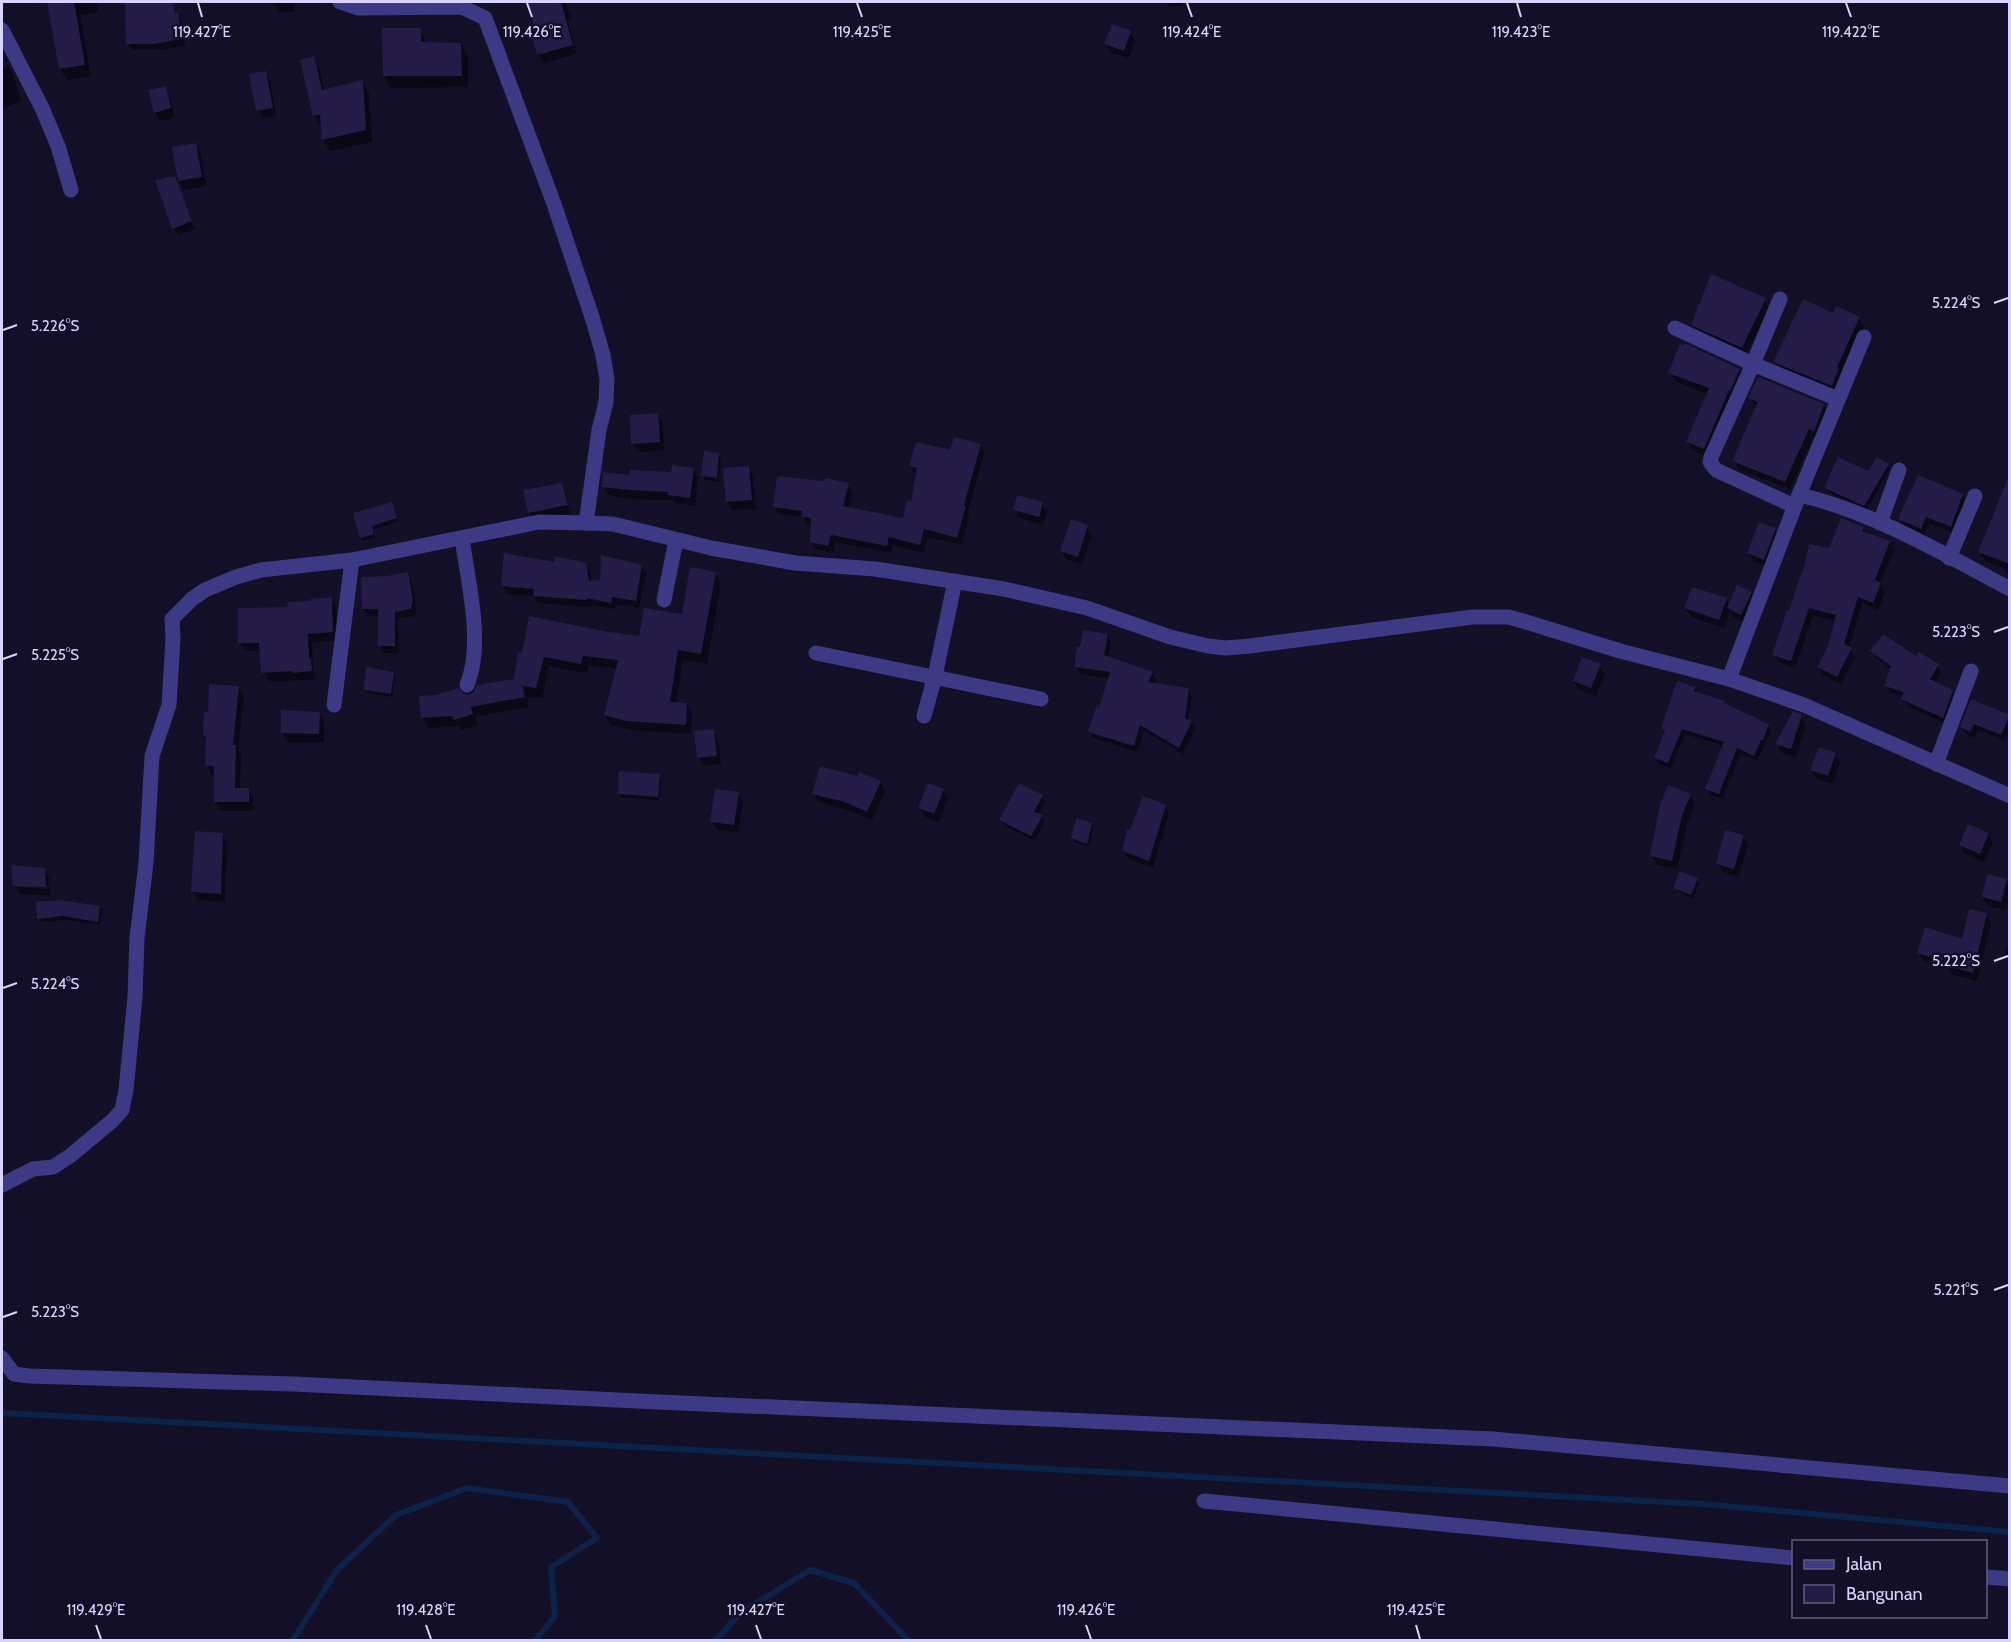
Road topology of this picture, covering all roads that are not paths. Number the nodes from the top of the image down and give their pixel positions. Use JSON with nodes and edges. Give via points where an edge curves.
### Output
{"nodes":[{"id":1,"x":340,"y":2,"type":"edge"},
{"id":2,"x":480,"y":2,"type":"edge"},
{"id":3,"x":485,"y":18,"type":"junction"},
{"id":4,"x":2,"y":30,"type":"edge"},
{"id":5,"x":71,"y":190,"type":"dead end"},
{"id":6,"x":1780,"y":299,"type":"dead end"},
{"id":7,"x":1674,"y":328,"type":"dead end"},
{"id":8,"x":1864,"y":337,"type":"dead end"},
{"id":9,"x":1752,"y":364,"type":"junction"},
{"id":10,"x":1838,"y":399,"type":"junction"},
{"id":11,"x":1899,"y":470,"type":"dead end"},
{"id":12,"x":1975,"y":496,"type":"dead end"},
{"id":13,"x":1796,"y":500,"type":"junction"},
{"id":14,"x":586,"y":523,"type":"junction"},
{"id":15,"x":1880,"y":523,"type":"junction"},
{"id":16,"x":462,"y":538,"type":"junction"},
{"id":17,"x":676,"y":540,"type":"junction"},
{"id":18,"x":1949,"y":558,"type":"junction"},
{"id":19,"x":352,"y":560,"type":"junction"},
{"id":20,"x":955,"y":581,"type":"junction"},
{"id":21,"x":2010,"y":589,"type":"edge"},
{"id":22,"x":664,"y":600,"type":"dead end"},
{"id":23,"x":816,"y":652,"type":"dead end"},
{"id":24,"x":1971,"y":671,"type":"dead end"},
{"id":25,"x":935,"y":676,"type":"junction"},
{"id":26,"x":1729,"y":679,"type":"junction"},
{"id":27,"x":468,"y":684,"type":"dead end"},
{"id":28,"x":1041,"y":699,"type":"dead end"},
{"id":29,"x":334,"y":705,"type":"dead end"},
{"id":30,"x":924,"y":716,"type":"dead end"},
{"id":31,"x":1936,"y":764,"type":"junction"},
{"id":32,"x":2010,"y":796,"type":"edge"},
{"id":33,"x":2,"y":1185,"type":"edge"},
{"id":34,"x":2,"y":1358,"type":"edge"},
{"id":35,"x":2010,"y":1486,"type":"edge"},
{"id":36,"x":1204,"y":1501,"type":"dead end"},
{"id":37,"x":1792,"y":1558,"type":"edge"},
{"id":38,"x":1987,"y":1577,"type":"edge"},
{"id":39,"x":2010,"y":1579,"type":"edge"}],
"edges":[{"from":1,"to":3,"type":"street","via":[[358,8],[462,7]]},
{"from":2,"to":3,"type":"street"},
{"from":3,"to":14,"type":"street","via":[[554,204],[603,355],[606,402]]},
{"from":4,"to":5,"type":"street","via":[[42,108]]},
{"from":6,"to":9,"type":"street"},
{"from":7,"to":9,"type":"street"},
{"from":8,"to":10,"type":"street"},
{"from":9,"to":10,"type":"street"},
{"from":9,"to":13,"type":"street","via":[[1710,462],[1716,470]]},
{"from":10,"to":13,"type":"street"},
{"from":11,"to":15,"type":"street"},
{"from":12,"to":18,"type":"street"},
{"from":13,"to":15,"type":"street","via":[[1828,502]]},
{"from":13,"to":26,"type":"street"},
{"from":14,"to":16,"type":"street","via":[[539,522]]},
{"from":14,"to":17,"type":"street","via":[[613,524]]},
{"from":15,"to":18,"type":"street"},
{"from":16,"to":19,"type":"street"},
{"from":16,"to":27,"type":"street","via":[[475,650]]},
{"from":17,"to":20,"type":"street","via":[[795,563]]},
{"from":17,"to":22,"type":"street"},
{"from":18,"to":21,"type":"street"},
{"from":19,"to":29,"type":"street"},
{"from":19,"to":33,"type":"street","via":[[261,570],[236,577],[192,599],[172,619],[169,705],[152,756],[135,997],[122,1110],[53,1167],[33,1169]]},
{"from":20,"to":25,"type":"street"},
{"from":20,"to":26,"type":"street","via":[[1087,608],[1170,637],[1226,648],[1473,617],[1508,618]]},
{"from":23,"to":25,"type":"street"},
{"from":24,"to":31,"type":"street"},
{"from":25,"to":28,"type":"street"},
{"from":25,"to":30,"type":"street"},
{"from":26,"to":31,"type":"street","via":[[1804,705]]},
{"from":31,"to":32,"type":"street"},
{"from":34,"to":35,"type":"street","via":[[14,1374],[29,1376],[293,1384],[1493,1439]]},
{"from":36,"to":37,"type":"street"},
{"from":38,"to":39,"type":"street"}]}
